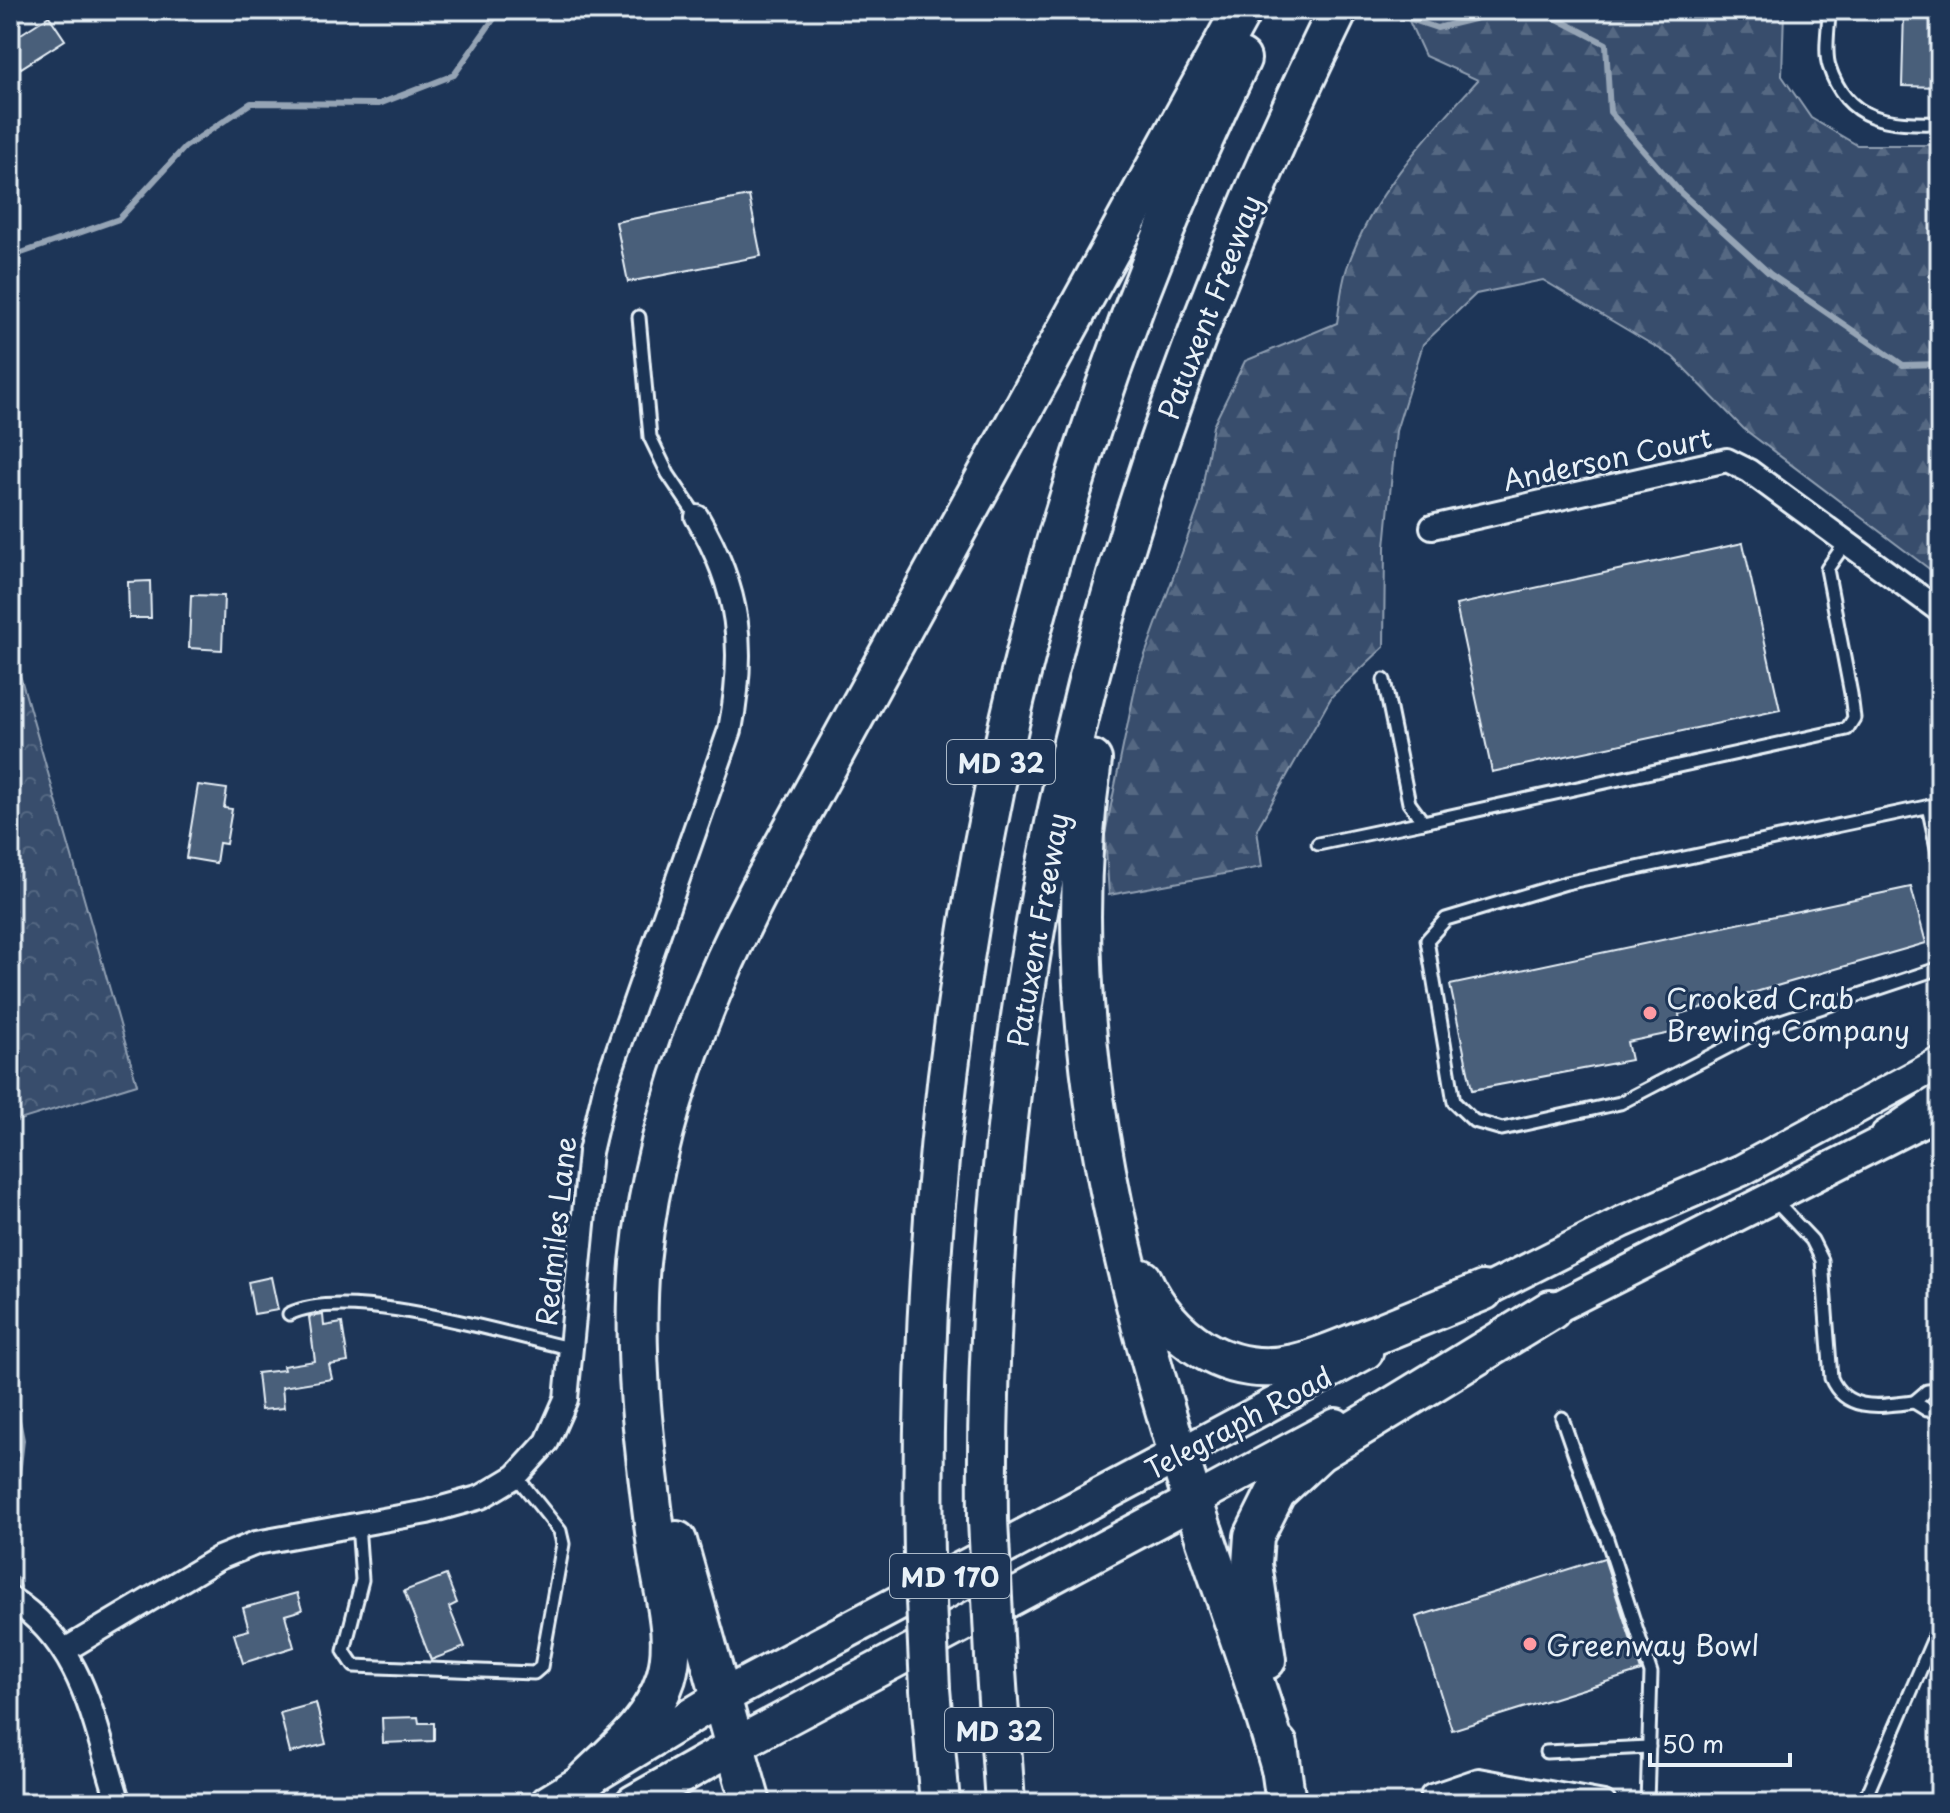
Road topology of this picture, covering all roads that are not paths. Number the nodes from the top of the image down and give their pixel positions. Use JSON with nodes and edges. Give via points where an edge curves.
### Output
{"nodes":[{"id":1,"x":1242,"y":10,"type":"edge"},
{"id":2,"x":1265,"y":10,"type":"edge"},
{"id":3,"x":1338,"y":10,"type":"edge"},
{"id":4,"x":1829,"y":10,"type":"edge"},
{"id":5,"x":1940,"y":123,"type":"edge"},
{"id":6,"x":639,"y":317,"type":"dead end"},
{"id":7,"x":1180,"y":374,"type":"junction"},
{"id":8,"x":697,"y":517,"type":"joint"},
{"id":9,"x":1432,"y":527,"type":"dead end"},
{"id":10,"x":1846,"y":542,"type":"junction"},
{"id":11,"x":1940,"y":611,"type":"edge"},
{"id":12,"x":1384,"y":680,"type":"dead end"},
{"id":13,"x":1934,"y":805,"type":"edge"},
{"id":14,"x":1423,"y":822,"type":"junction"},
{"id":15,"x":1318,"y":844,"type":"dead end"},
{"id":16,"x":1940,"y":862,"type":"edge"},
{"id":17,"x":1940,"y":968,"type":"edge"},
{"id":18,"x":1940,"y":1063,"type":"edge"},
{"id":19,"x":1940,"y":1088,"type":"edge"},
{"id":20,"x":1940,"y":1112,"type":"edge"},
{"id":21,"x":1826,"y":1172,"type":"junction"},
{"id":22,"x":1773,"y":1199,"type":"junction"},
{"id":23,"x":1113,"y":1206,"type":"junction"},
{"id":24,"x":1483,"y":1291,"type":"junction"},
{"id":25,"x":1551,"y":1310,"type":"junction"},
{"id":26,"x":289,"y":1314,"type":"dead end"},
{"id":27,"x":574,"y":1349,"type":"junction"},
{"id":28,"x":639,"y":1379,"type":"junction"},
{"id":29,"x":1940,"y":1390,"type":"edge"},
{"id":30,"x":1914,"y":1402,"type":"junction"},
{"id":31,"x":1940,"y":1409,"type":"edge"},
{"id":32,"x":1562,"y":1418,"type":"dead end"},
{"id":33,"x":1179,"y":1454,"type":"junction"},
{"id":34,"x":516,"y":1476,"type":"junction"},
{"id":35,"x":1193,"y":1501,"type":"junction"},
{"id":36,"x":358,"y":1523,"type":"junction"},
{"id":37,"x":10,"y":1598,"type":"edge"},
{"id":38,"x":1940,"y":1624,"type":"edge"},
{"id":39,"x":65,"y":1650,"type":"junction"},
{"id":40,"x":722,"y":1697,"type":"junction"},
{"id":41,"x":734,"y":1746,"type":"junction"},
{"id":42,"x":1649,"y":1747,"type":"junction"},
{"id":43,"x":1546,"y":1752,"type":"dead end"},
{"id":44,"x":585,"y":1781,"type":"junction"},
{"id":45,"x":1284,"y":1786,"type":"edge"},
{"id":46,"x":1432,"y":1796,"type":"dead end"},
{"id":47,"x":119,"y":1803,"type":"edge"},
{"id":48,"x":548,"y":1803,"type":"edge"},
{"id":49,"x":633,"y":1803,"type":"edge"},
{"id":50,"x":751,"y":1803,"type":"edge"},
{"id":51,"x":940,"y":1803,"type":"edge"},
{"id":52,"x":1005,"y":1803,"type":"edge"},
{"id":53,"x":1604,"y":1803,"type":"edge"},
{"id":54,"x":1647,"y":1803,"type":"edge"},
{"id":55,"x":1863,"y":1803,"type":"edge"}],
"edges":[{"from":1,"to":28,"type":"highway","via":[[732,941],[683,1062],[662,1135],[641,1262]]},
{"from":2,"to":51,"type":"highway","number":"MD 32","bridge":true,"via":[[1170,219],[1117,353],[1076,477],[1011,711],[977,870],[939,1134],[923,1393],[924,1555]]},
{"from":3,"to":7,"type":"highway","name":"Patuxent Freeway","number":"MD 32","via":[[1281,126]]},
{"from":4,"to":5,"type":"lane","via":[[1828,65],[1849,104],[1876,121]]},
{"from":6,"to":8,"type":"lane","via":[[650,437]]},
{"from":7,"to":23,"type":"highway","via":[[1097,722],[1084,812],[1080,981],[1096,1124]]},
{"from":7,"to":52,"type":"highway","name":"Patuxent Freeway","number":"MD 32","bridge":true,"via":[[1141,488],[1077,717],[1019,1025],[999,1213],[990,1388],[988,1520]]},
{"from":8,"to":27,"type":"street","name":"Redmiles Lane","via":[[722,565],[736,612],[736,700],[606,1084],[590,1152]]},
{"from":9,"to":10,"type":"street","name":"Anderson Court","via":[[1727,460]]},
{"from":10,"to":11,"type":"street","name":"Anderson Court"},
{"from":10,"to":14,"type":"lane","via":[[1827,569],[1854,718],[1847,729]]},
{"from":12,"to":14,"type":"lane","via":[[1409,803]]},
{"from":13,"to":16,"type":"lane"},
{"from":13,"to":17,"type":"lane","via":[[1566,883],[1446,919],[1427,940],[1454,1102],[1474,1121],[1502,1129],[1620,1103],[1772,1024]]},
{"from":14,"to":15,"type":"lane"},
{"from":18,"to":24,"type":"main road","name":"Telegraph Road","number":"MD 170","via":[[1742,1170]]},
{"from":19,"to":21,"type":"lane","via":[[1904,1109]]},
{"from":20,"to":21,"type":"main road","name":"Telegraph Road","number":"MD 170"},
{"from":21,"to":22,"type":"main road","name":"Telegraph Road","number":"MD 170"},
{"from":22,"to":25,"type":"main road","name":"Telegraph Road","number":"MD 170"},
{"from":22,"to":30,"type":"lane","via":[[1812,1240],[1822,1260],[1836,1391],[1853,1404]]},
{"from":23,"to":24,"type":"highway","via":[[1139,1273],[1166,1320],[1206,1352],[1232,1363],[1266,1368],[1294,1364]]},
{"from":23,"to":33,"type":"highway"},
{"from":24,"to":33,"type":"main road","name":"Telegraph Road","number":"MD 170"},
{"from":25,"to":35,"type":"main road","name":"Telegraph Road","number":"MD 170"},
{"from":25,"to":45,"type":"highway","via":[[1319,1452],[1276,1492],[1263,1514],[1254,1536],[1252,1564]]},
{"from":26,"to":27,"type":"lane","via":[[309,1305],[361,1303]]},
{"from":27,"to":34,"type":"street","name":"Redmiles Lane","via":[[558,1421],[547,1442]]},
{"from":28,"to":40,"type":"highway"},
{"from":28,"to":44,"type":"highway","via":[[671,1656],[653,1707]]},
{"from":29,"to":30,"type":"lane","via":[[1927,1391]]},
{"from":30,"to":31,"type":"lane","via":[[1927,1410]]},
{"from":32,"to":42,"type":"lane","via":[[1651,1673]]},
{"from":33,"to":35,"type":"highway"},
{"from":33,"to":40,"type":"main road","name":"Telegraph Road","number":"MD 170"},
{"from":34,"to":36,"type":"street","name":"Redmiles Lane","via":[[455,1506]]},
{"from":34,"to":36,"type":"lane","via":[[560,1531],[563,1544],[541,1667],[534,1673],[354,1666],[344,1651],[362,1580]]},
{"from":35,"to":41,"type":"main road","name":"Telegraph Road","number":"MD 170"},
{"from":35,"to":45,"type":"highway","via":[[1257,1681]]},
{"from":36,"to":39,"type":"street","name":"Redmiles Lane","via":[[256,1543],[219,1558]]},
{"from":37,"to":39,"type":"street","via":[[37,1615]]},
{"from":38,"to":55,"type":"lane"},
{"from":39,"to":47,"type":"street","via":[[94,1715]]},
{"from":40,"to":41,"type":"highway"},
{"from":40,"to":44,"type":"main road","name":"Telegraph Road","number":"MD 170"},
{"from":41,"to":49,"type":"main road","name":"Telegraph Road","number":"MD 170"},
{"from":41,"to":50,"type":"highway"},
{"from":42,"to":43,"type":"lane"},
{"from":42,"to":54,"type":"lane"},
{"from":44,"to":48,"type":"main road","name":"Telegraph Road","number":"MD 170"},
{"from":46,"to":53,"type":"street","via":[[1479,1780]]}]}
